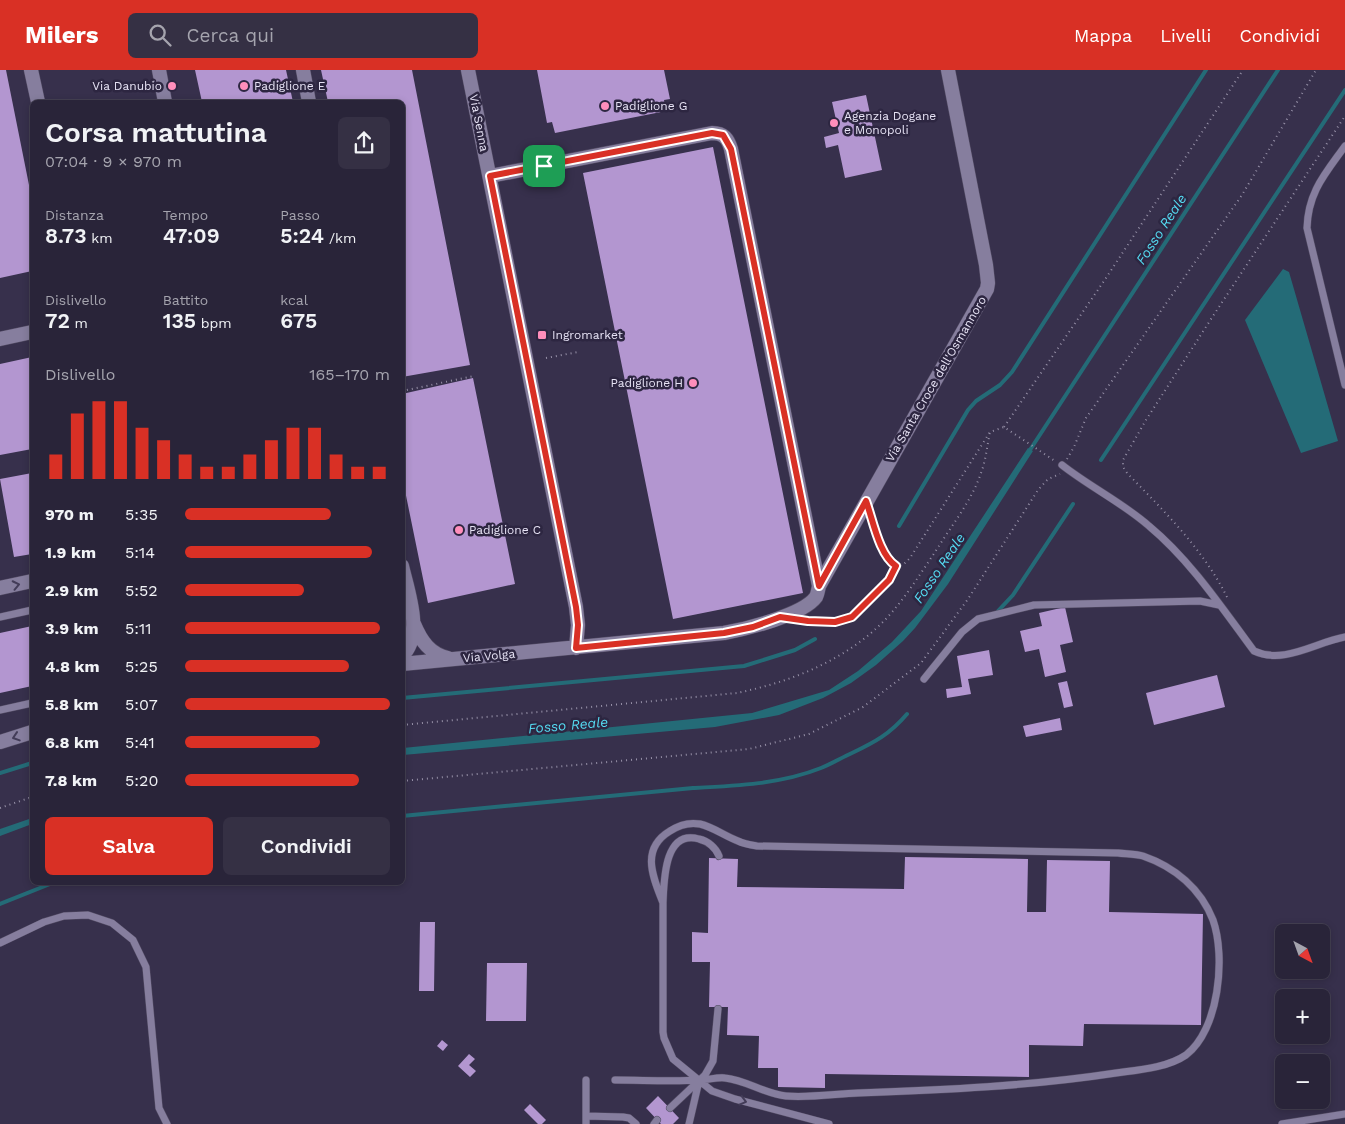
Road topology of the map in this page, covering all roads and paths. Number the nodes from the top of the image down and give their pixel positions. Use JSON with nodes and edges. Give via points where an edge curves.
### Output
{"nodes":[{"id":1,"x":31,"y":70,"type":"edge"},
{"id":2,"x":159,"y":70,"type":"edge"},
{"id":3,"x":303,"y":70,"type":"edge"},
{"id":4,"x":468,"y":70,"type":"edge"},
{"id":5,"x":948,"y":70,"type":"edge"},
{"id":6,"x":1243,"y":70,"type":"edge"},
{"id":7,"x":1316,"y":70,"type":"edge"},
{"id":8,"x":38,"y":100,"type":"edge"},
{"id":9,"x":165,"y":100,"type":"edge"},
{"id":10,"x":309,"y":100,"type":"edge"},
{"id":11,"x":1345,"y":116,"type":"edge"},
{"id":12,"x":1345,"y":146,"type":"edge"},
{"id":13,"x":490,"y":176,"type":"junction"},
{"id":14,"x":30,"y":332,"type":"edge"},
{"id":15,"x":0,"y":339,"type":"edge"},
{"id":16,"x":578,"y":352,"type":"dead end"},
{"id":17,"x":546,"y":358,"type":"dead end"},
{"id":18,"x":474,"y":376,"type":"dead end"},
{"id":19,"x":1345,"y":385,"type":"edge"},
{"id":20,"x":405,"y":389,"type":"edge"},
{"id":21,"x":1004,"y":427,"type":"junction"},
{"id":22,"x":990,"y":432,"type":"junction"},
{"id":23,"x":1064,"y":467,"type":"junction"},
{"id":24,"x":866,"y":501,"type":"junction"},
{"id":25,"x":896,"y":566,"type":"junction"},
{"id":26,"x":405,"y":580,"type":"edge"},
{"id":27,"x":30,"y":581,"type":"edge"},
{"id":28,"x":819,"y":586,"type":"junction"},
{"id":29,"x":0,"y":588,"type":"edge"},
{"id":30,"x":1229,"y":601,"type":"dead end"},
{"id":31,"x":1219,"y":605,"type":"junction"},
{"id":32,"x":30,"y":610,"type":"edge"},
{"id":33,"x":0,"y":616,"type":"edge"},
{"id":34,"x":780,"y":617,"type":"junction"},
{"id":35,"x":414,"y":623,"type":"junction"},
{"id":36,"x":1345,"y":637,"type":"edge"},
{"id":37,"x":576,"y":648,"type":"junction"},
{"id":38,"x":405,"y":652,"type":"edge"},
{"id":39,"x":454,"y":659,"type":"junction"},
{"id":40,"x":405,"y":664,"type":"edge"},
{"id":41,"x":924,"y":679,"type":"dead end"},
{"id":42,"x":30,"y":703,"type":"edge"},
{"id":43,"x":0,"y":710,"type":"edge"},
{"id":44,"x":405,"y":725,"type":"edge"},
{"id":45,"x":30,"y":733,"type":"edge"},
{"id":46,"x":0,"y":742,"type":"edge"},
{"id":47,"x":405,"y":780,"type":"edge"},
{"id":48,"x":30,"y":798,"type":"edge"},
{"id":49,"x":0,"y":808,"type":"edge"},
{"id":50,"x":719,"y":856,"type":"dead end"},
{"id":51,"x":662,"y":903,"type":"junction"},
{"id":52,"x":0,"y":943,"type":"edge"},
{"id":53,"x":718,"y":1009,"type":"dead end"},
{"id":54,"x":586,"y":1080,"type":"dead end"},
{"id":55,"x":615,"y":1080,"type":"dead end"},
{"id":56,"x":700,"y":1080,"type":"junction"},
{"id":57,"x":670,"y":1108,"type":"dead end"},
{"id":58,"x":1345,"y":1114,"type":"edge"},
{"id":59,"x":586,"y":1120,"type":"edge"},
{"id":60,"x":167,"y":1124,"type":"edge"},
{"id":61,"x":636,"y":1124,"type":"edge"},
{"id":62,"x":689,"y":1124,"type":"edge"},
{"id":63,"x":829,"y":1124,"type":"edge"},
{"id":64,"x":1282,"y":1124,"type":"edge"}],
"edges":[{"from":1,"to":8,"type":"street"},
{"from":2,"to":9,"type":"street"},
{"from":3,"to":10,"type":"street"},
{"from":4,"to":13,"type":"street","name":"Via Senna"},
{"from":5,"to":24,"type":"street","name":"Via Santa Croce dell'Osmannoro","via":[[988,283],[984,296]]},
{"from":6,"to":21,"type":"path"},
{"from":7,"to":23,"type":"path","via":[[1242,195],[1086,418]]},
{"from":11,"to":30,"type":"path","via":[[1123,460],[1127,473],[1189,540]]},
{"from":12,"to":19,"type":"lane","via":[[1313,194],[1307,228]]},
{"from":13,"to":28,"type":"street","via":[[666,142],[718,133],[723,135],[729,143]]},
{"from":13,"to":37,"type":"street","name":"Via Senna","via":[[576,607]]},
{"from":14,"to":15,"type":"street"},
{"from":16,"to":17,"type":"path"},
{"from":18,"to":20,"type":"path"},
{"from":21,"to":22,"type":"path"},
{"from":21,"to":23,"type":"path"},
{"from":22,"to":25,"type":"path","via":[[910,558],[903,565]]},
{"from":22,"to":44,"type":"path","via":[[981,473],[967,502],[913,585],[868,635],[816,669],[789,680],[737,693]]},
{"from":23,"to":31,"type":"lane","via":[[1148,525],[1189,565]]},
{"from":23,"to":47,"type":"path","via":[[1059,475],[1048,479],[1038,490],[968,599],[921,662],[863,707],[809,734],[749,749]]},
{"from":24,"to":25,"type":"path","via":[[884,554]]},
{"from":24,"to":28,"type":"street","name":"Via Santa Croce dell'Osmannoro"},
{"from":25,"to":34,"type":"path","via":[[889,580],[852,617],[835,622]]},
{"from":26,"to":35,"type":"street"},
{"from":29,"to":27,"type":"street","one_way":true},
{"from":28,"to":34,"type":"street","name":"Via Santa Croce dell'Osmannoro","via":[[812,601]]},
{"from":31,"to":36,"type":"lane","via":[[1254,651],[1264,656],[1282,656]]},
{"from":31,"to":41,"type":"lane","via":[[1200,601],[1034,605],[978,620],[962,632]]},
{"from":32,"to":33,"type":"lane"},
{"from":34,"to":37,"type":"street","name":"Via Volga","via":[[724,633]]},
{"from":35,"to":38,"type":"street","via":[[414,637]]},
{"from":35,"to":39,"type":"street","via":[[431,651]]},
{"from":37,"to":39,"type":"street","name":"Via Volga"},
{"from":39,"to":40,"type":"street","name":"Via Volga"},
{"from":42,"to":43,"type":"lane"},
{"from":45,"to":46,"type":"street","one_way":true},
{"from":48,"to":49,"type":"path"},
{"from":50,"to":51,"type":"lane","via":[[701,839],[691,837],[679,841],[666,861]]},
{"from":51,"to":56,"type":"lane","via":[[664,1038],[673,1059]]},
{"from":51,"to":56,"type":"lane","via":[[651,869],[653,849],[668,832],[686,824],[698,824],[757,846],[1142,856],[1179,874],[1206,905],[1214,922],[1219,968],[1212,1015],[1204,1036],[1193,1048],[1184,1056],[1161,1065],[1029,1084],[785,1096],[724,1077]]},
{"from":52,"to":60,"type":"lane","via":[[44,922],[64,916],[88,915],[112,923],[133,940],[146,967],[159,1108]]},
{"from":53,"to":56,"type":"lane","via":[[713,1061]]},
{"from":54,"to":59,"type":"lane"},
{"from":55,"to":56,"type":"lane"},
{"from":56,"to":57,"type":"lane"},
{"from":56,"to":62,"type":"lane"},
{"from":56,"to":63,"type":"lane","one_way":true,"via":[[721,1095]]},
{"from":58,"to":64,"type":"lane"},
{"from":59,"to":61,"type":"lane","via":[[623,1117]]}]}
